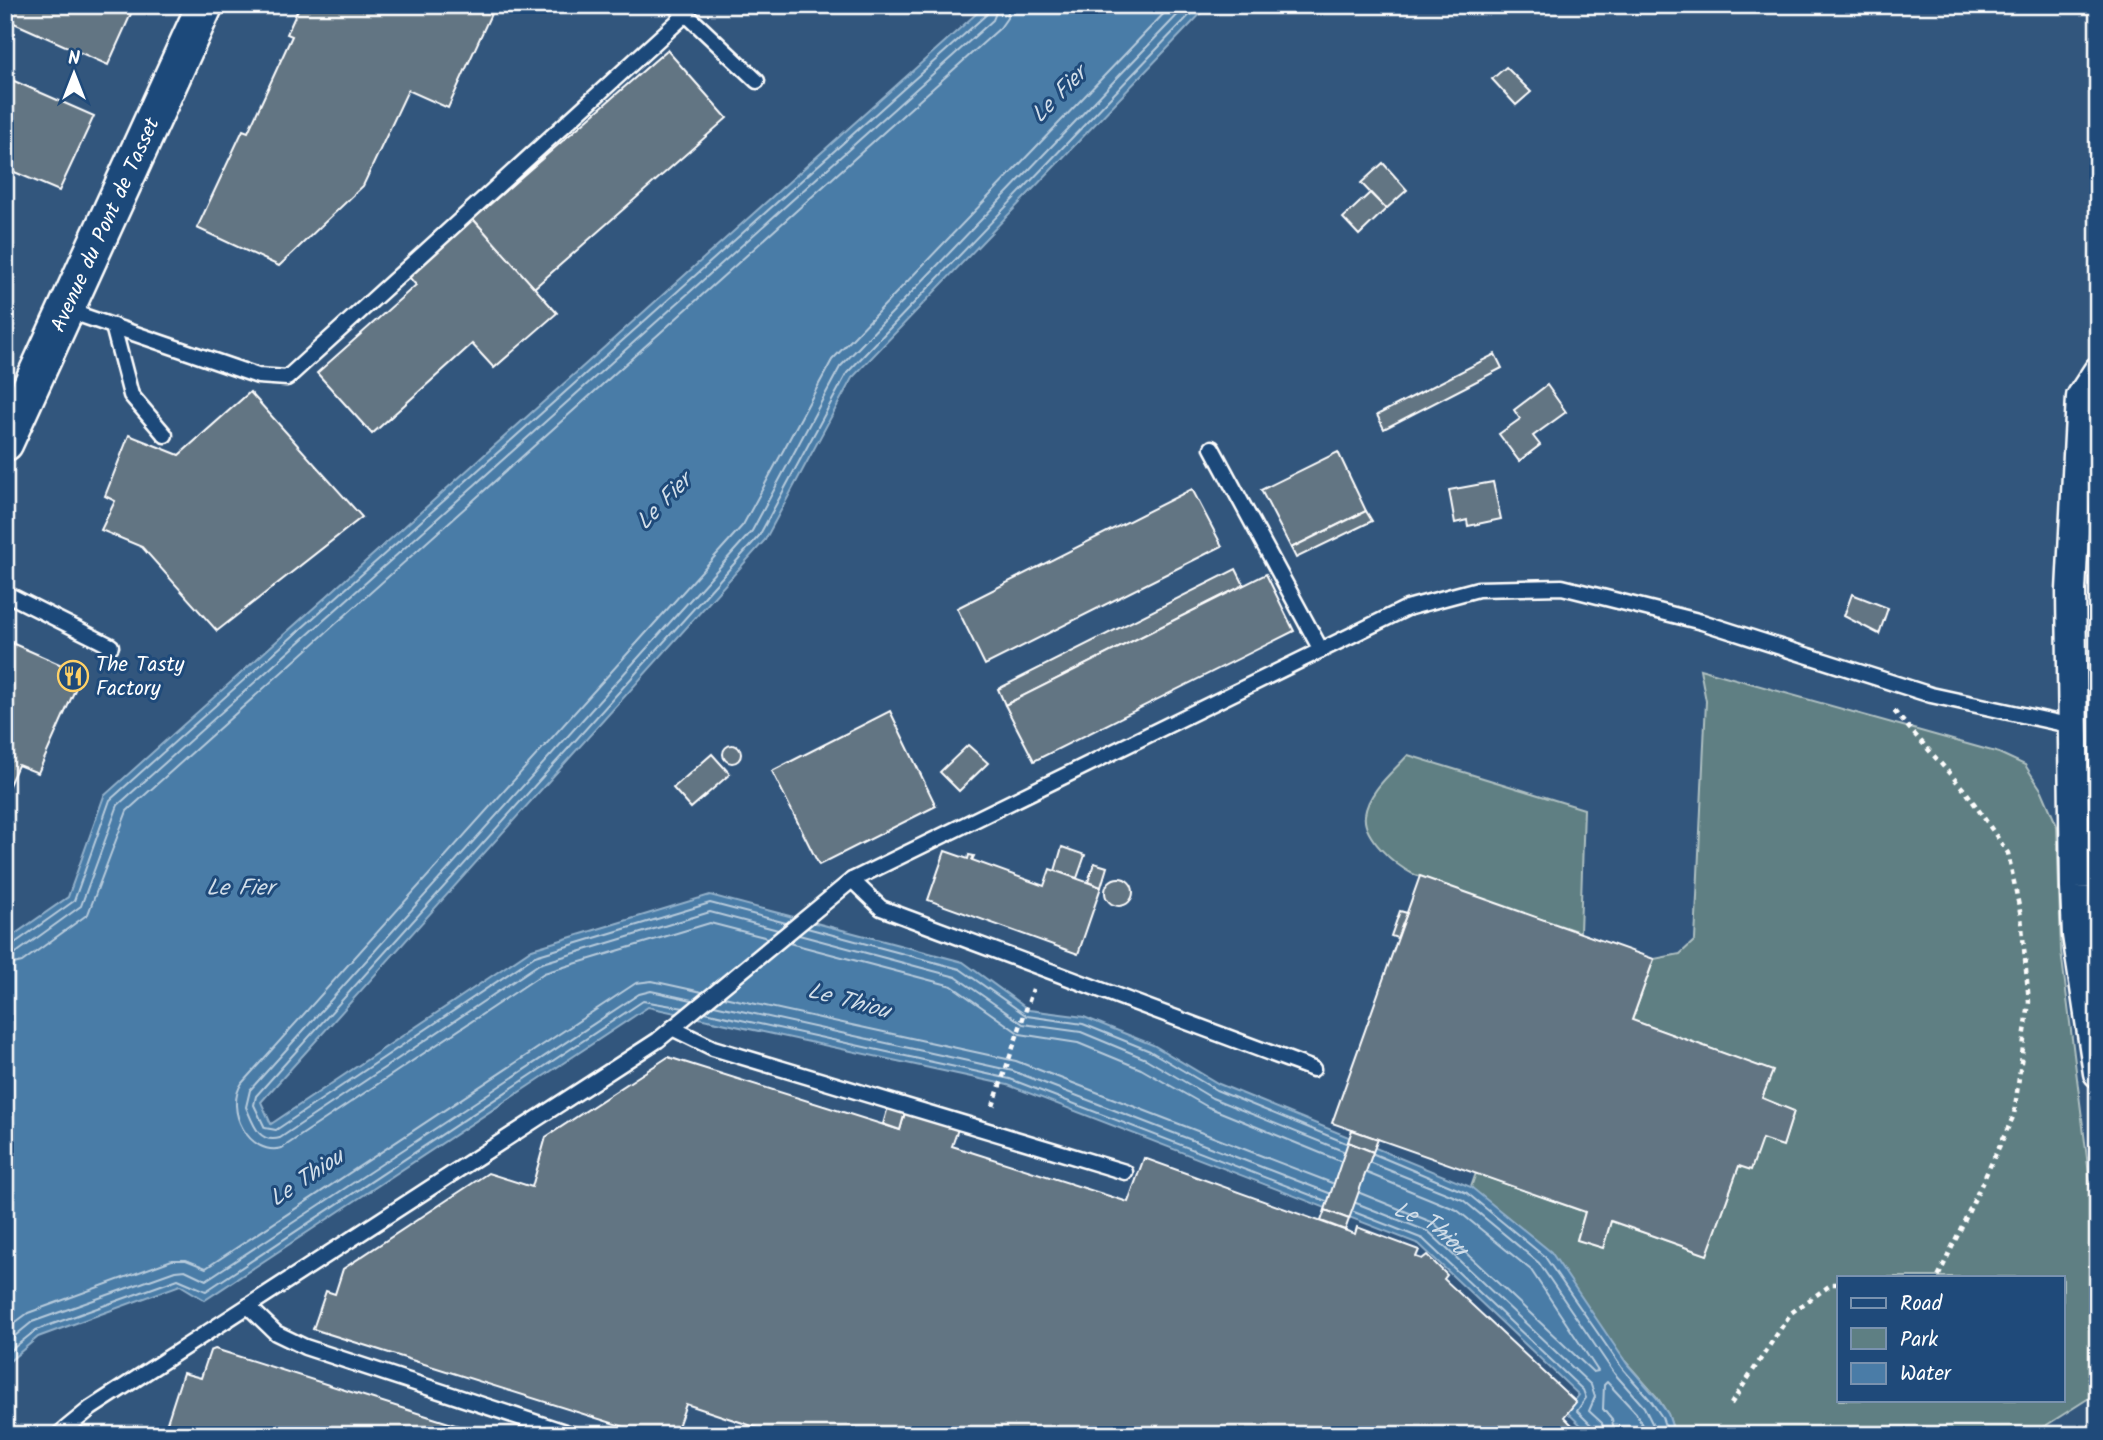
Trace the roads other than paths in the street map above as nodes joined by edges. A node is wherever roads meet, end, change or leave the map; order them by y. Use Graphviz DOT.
graph roads {
  1 [pos="205,5"];
  2 [pos="673,5"];
  3 [pos="686,14"];
  4 [pos="758,81"];
  5 [pos="66,310"];
  6 [pos="113,326"];
  7 [pos="2098,371"];
  8 [pos="164,435"];
  9 [pos="5,443"];
  10 [pos="1212,448"];
  11 [pos="5,593"];
  12 [pos="111,646"];
  13 [pos="1321,650"];
  14 [pos="2073,726"];
  15 [pos="852,880"];
  16 [pos="677,1024"];
  17 [pos="1313,1069"];
  18 [pos="2098,1073"];
  19 [pos="1125,1172"];
  20 [pos="248,1306"];
  21 [pos="58,1435"];
  22 [pos="574,1435"];
  1 -- 5 [label="street, Avenue du Pont de Tasset"];
  2 -- 3 [label="lane"];
  3 -- 4 [label="lane"];
  3 -- 6 [label="lane"];
  5 -- 6 [label="lane"];
  5 -- 9 [label="street, Avenue du Pont de Tasset"];
  6 -- 8 [label="lane"];
  7 -- 14 [label="street"];
  10 -- 13 [label="lane"];
  11 -- 12 [label="lane"];
  13 -- 14 [label="lane"];
  13 -- 15 [label="lane"];
  14 -- 18 [label="street"];
  15 -- 16 [label="lane"];
  15 -- 17 [label="lane"];
  16 -- 19 [label="lane"];
  16 -- 20 [label="lane"];
  20 -- 21 [label="lane"];
  20 -- 22 [label="lane"];
}
